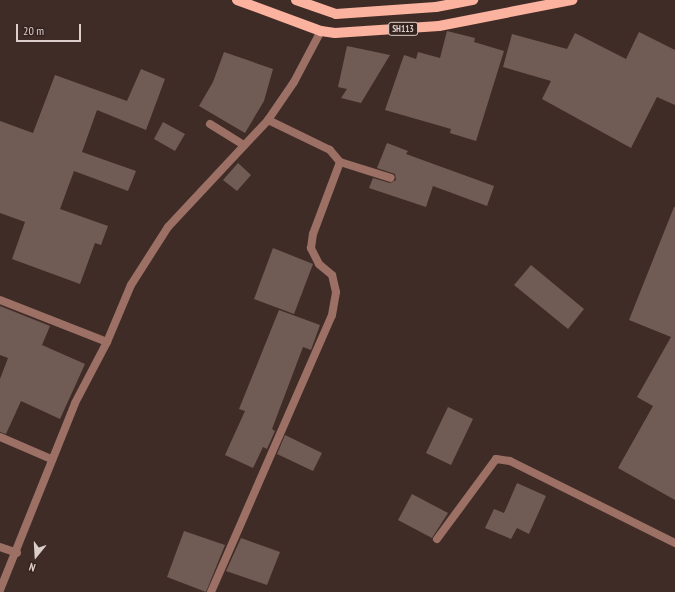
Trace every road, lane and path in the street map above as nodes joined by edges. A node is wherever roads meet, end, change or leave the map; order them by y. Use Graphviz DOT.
graph roads {
  1 [pos="237,0"];
  2 [pos="296,0"];
  3 [pos="473,0"];
  4 [pos="572,0"];
  5 [pos="321,31"];
  6 [pos="268,120"];
  7 [pos="210,124"];
  8 [pos="244,145"];
  9 [pos="340,162"];
  10 [pos="391,178"];
  11 [pos="0,300"];
  12 [pos="107,342"];
  13 [pos="0,438"];
  14 [pos="51,460"];
  15 [pos="437,539"];
  16 [pos="675,543"];
  17 [pos="0,547"];
  18 [pos="17,554"];
  19 [pos="0,590"];
  20 [pos="212,592"];
  1 -- 5 [label="main road, SH113"];
  2 -- 3 [label="main road, SH113"];
  4 -- 5 [label="main road, SH113"];
  5 -- 6 [label="street"];
  6 -- 8 [label="street"];
  6 -- 9 [label="street"];
  7 -- 8 [label="street"];
  8 -- 12 [label="street"];
  9 -- 10 [label="street"];
  9 -- 20 [label="street"];
  11 -- 12 [label="street"];
  12 -- 14 [label="street"];
  13 -- 14 [label="street"];
  14 -- 18 [label="street"];
  15 -- 16 [label="street"];
  17 -- 18 [label="street"];
  18 -- 19 [label="street"];
}
